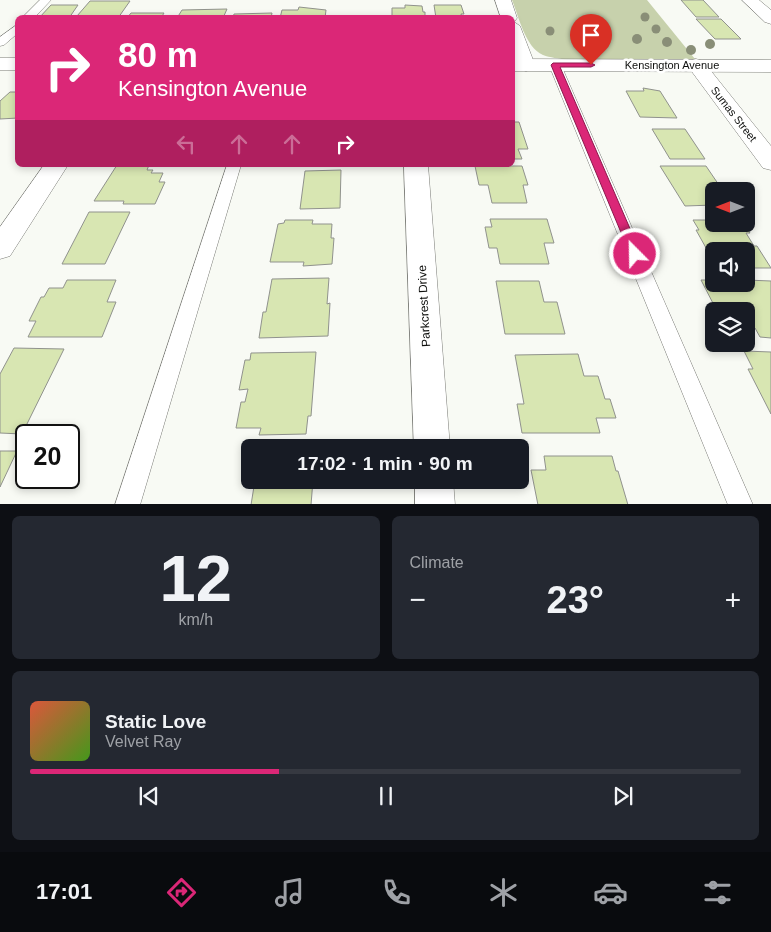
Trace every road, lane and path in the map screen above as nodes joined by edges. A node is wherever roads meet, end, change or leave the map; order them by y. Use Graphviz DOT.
graph roads {
  1 [pos="46,0"];
  2 [pos="503,0"];
  3 [pos="750,0"];
  4 [pos="30,15"];
  5 [pos="508,15"];
  6 [pos="771,19"];
  7 [pos="15,29"];
  8 [pos="0,43"];
  9 [pos="515,43"];
  10 [pos="0,64"];
  11 [pos="15,64"];
  12 [pos="519,65"];
  13 [pos="555,65"];
  14 [pos="696,66"];
  15 [pos="771,66"];
  16 [pos="771,162"];
  17 [pos="55,167"];
  18 [pos="233,167"];
  19 [pos="416,167"];
  20 [pos="0,248"];
  21 [pos="431,439"];
  22 [pos="434,489"];
  23 [pos="127,504"];
  24 [pos="435,504"];
  25 [pos="741,504"];
  1 -- 4 [label="lane"];
  2 -- 5 [label="street"];
  3 -- 6 [label="street"];
  7 -- 8 [label="lane"];
  9 -- 12 [label="street"];
  10 -- 11 [label="street"];
  12 -- 13 [label="street, Kensington Avenue"];
  13 -- 14 [label="street, Kensington Avenue"];
  13 -- 25 [label="lane"];
  14 -- 15 [label="street, Kensington Avenue"];
  14 -- 16 [label="street, Sumas Street"];
  17 -- 20 [label="street"];
  18 -- 23 [label="lane"];
  19 -- 21 [label="street, Parkcrest Drive"];
  22 -- 24 [label="street"];
}
